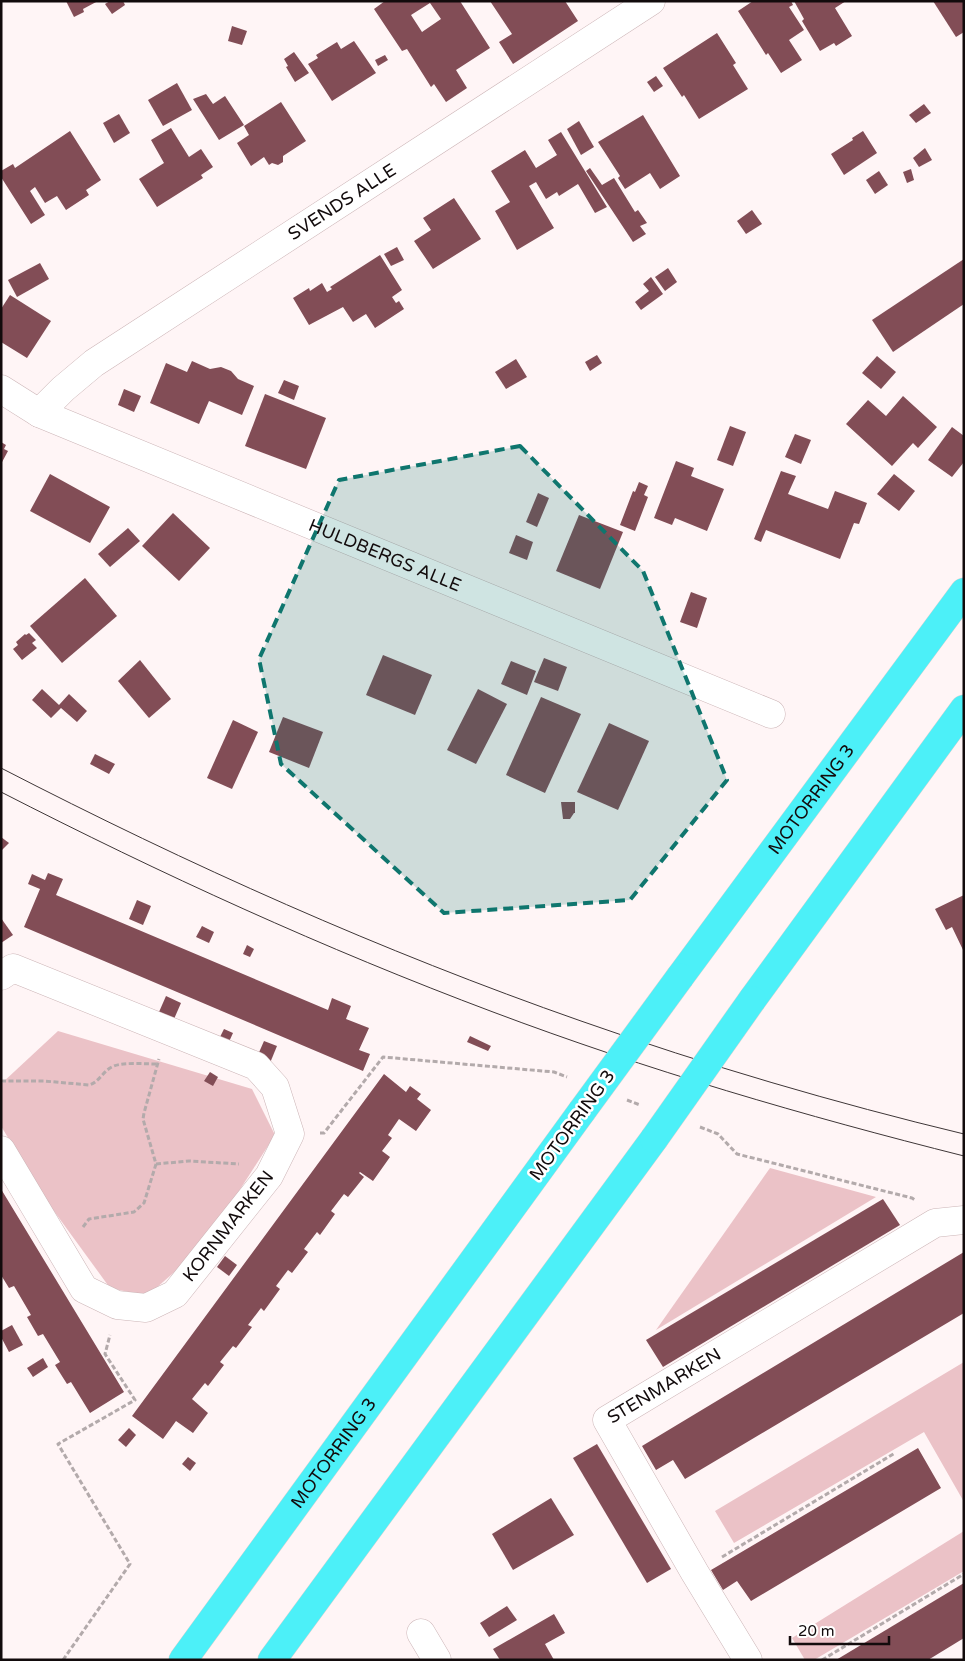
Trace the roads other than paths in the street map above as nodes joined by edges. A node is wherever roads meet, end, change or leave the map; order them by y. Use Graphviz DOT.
graph roads {
  1 [pos="651,1"];
  2 [pos="1,389"];
  3 [pos="39,413"];
  4 [pos="964,592"];
  5 [pos="964,709"];
  6 [pos="771,714"];
  7 [pos="1,976"];
  8 [pos="1,1150"];
  9 [pos="964,1220"];
  10 [pos="421,1633"];
  11 [pos="183,1660"];
  12 [pos="272,1660"];
  13 [pos="437,1660"];
  14 [pos="748,1660"];
  1 -- 3 [label="street, SVENDS ALLE"];
  2 -- 3 [label="street, HULDBERGS ALLE"];
  3 -- 6 [label="street, HULDBERGS ALLE"];
  4 -- 11 [label="highway, MOTORRING 3, bridge"];
  5 -- 12 [label="highway, bridge"];
  7 -- 8 [label="street, KORNMARKEN"];
  9 -- 14 [label="street, STENMARKEN"];
  10 -- 13 [label="street"];
}
